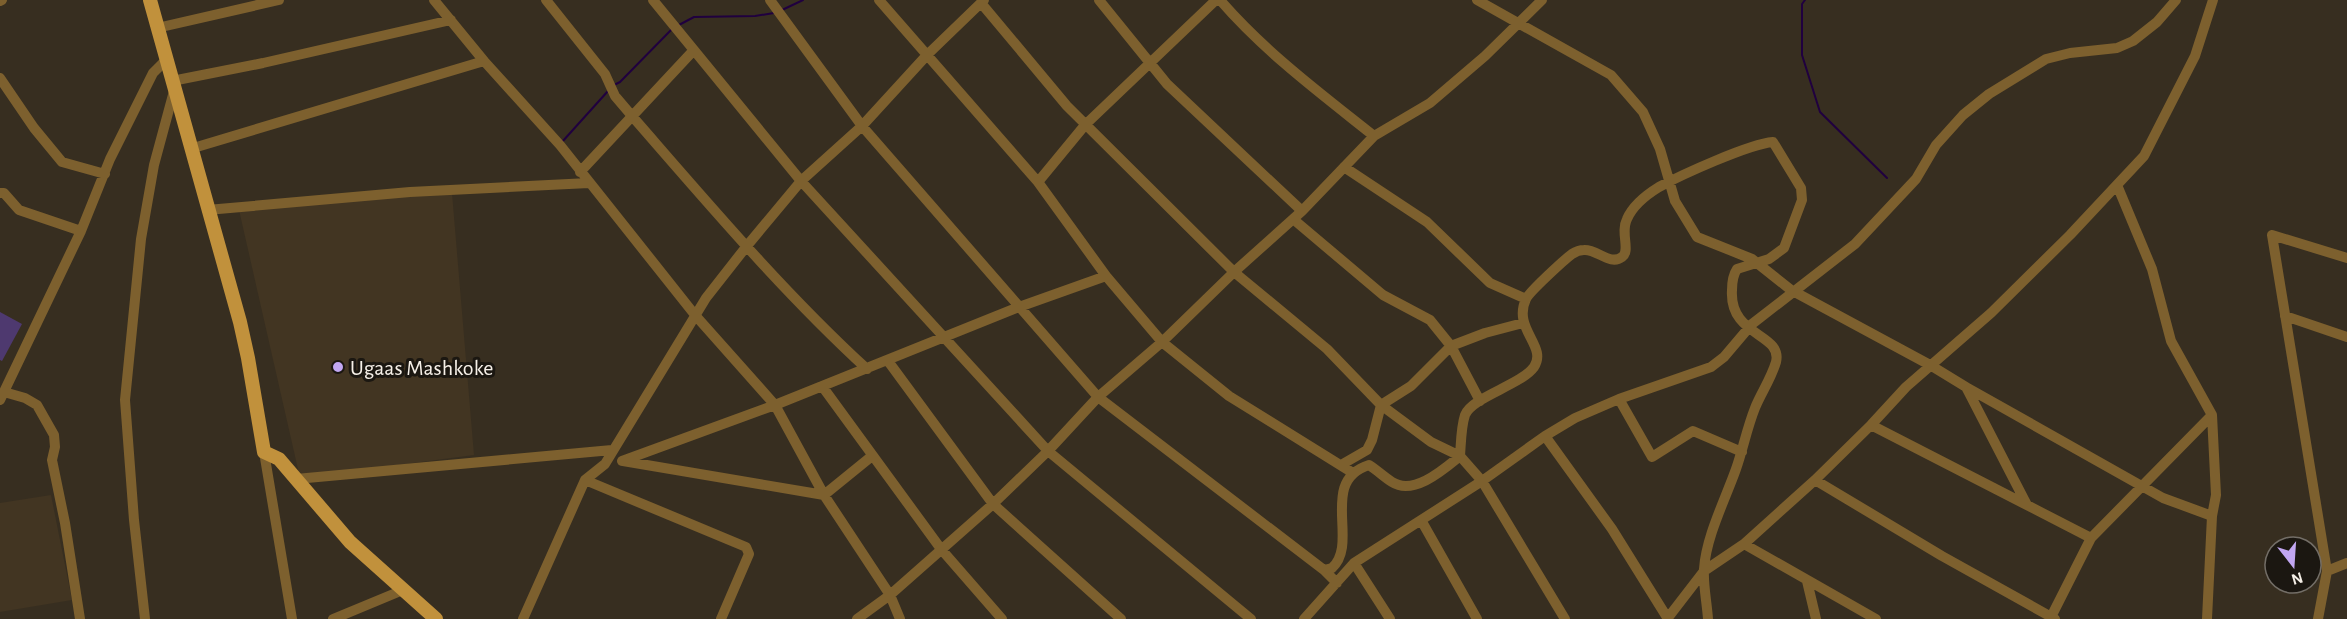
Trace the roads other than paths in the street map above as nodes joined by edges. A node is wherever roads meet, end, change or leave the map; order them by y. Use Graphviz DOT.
graph roads {
  1 [pos="150,0"];
  2 [pos="279,0"];
  3 [pos="434,0"];
  4 [pos="546,0"];
  5 [pos="653,0"];
  6 [pos="770,0"];
  7 [pos="879,0"];
  8 [pos="1099,0"];
  9 [pos="1218,0"];
  10 [pos="1477,0"];
  11 [pos="1542,0"];
  12 [pos="2176,0"];
  13 [pos="2213,0"];
  14 [pos="982,1"];
  15 [pos="451,20"];
  16 [pos="1519,23"];
  17 [pos="157,28"];
  18 [pos="693,51"];
  19 [pos="927,54"];
  20 [pos="166,60"];
  21 [pos="484,61"];
  22 [pos="1149,63"];
  23 [pos="0,78"];
  24 [pos="173,86"];
  25 [pos="632,116"];
  26 [pos="1085,125"];
  27 [pos="862,126"];
  28 [pos="1374,136"];
  29 [pos="190,149"];
  30 [pos="1344,167"];
  31 [pos="580,172"];
  32 [pos="105,174"];
  33 [pos="801,181"];
  34 [pos="1038,182"];
  35 [pos="1669,182"];
  36 [pos="589,183"];
  37 [pos="2117,185"];
  38 [pos="0,193"];
  39 [pos="207,210"];
  40 [pos="1302,211"];
  41 [pos="1293,219"];
  42 [pos="81,231"];
  43 [pos="746,247"];
  44 [pos="2347,258"];
  45 [pos="1756,262"];
  46 [pos="1234,272"];
  47 [pos="1106,276"];
  48 [pos="1795,292"];
  49 [pos="1526,299"];
  50 [pos="1019,308"];
  51 [pos="695,315"];
  52 [pos="2285,316"];
  53 [pos="1523,323"];
  54 [pos="1748,328"];
  55 [pos="946,337"];
  56 [pos="2347,337"];
  57 [pos="1162,342"];
  58 [pos="1451,346"];
  59 [pos="888,361"];
  60 [pos="1930,365"];
  61 [pos="867,369"];
  62 [pos="822,386"];
  63 [pos="1966,387"];
  64 [pos="2,396"];
  65 [pos="1098,397"];
  66 [pos="1619,399"];
  67 [pos="1480,401"];
  68 [pos="774,405"];
  69 [pos="1381,405"];
  70 [pos="2212,415"];
  71 [pos="1871,425"];
  72 [pos="1545,436"];
  73 [pos="612,450"];
  74 [pos="1048,451"];
  75 [pos="264,452"];
  76 [pos="1742,452"];
  77 [pos="872,456"];
  78 [pos="1460,456"];
  79 [pos="622,461"];
  80 [pos="605,464"];
  81 [pos="1341,465"];
  82 [pos="1353,473"];
  83 [pos="296,479"];
  84 [pos="585,480"];
  85 [pos="1815,480"];
  86 [pos="1482,481"];
  87 [pos="2142,486"];
  88 [pos="824,495"];
  89 [pos="993,504"];
  90 [pos="2026,505"];
  91 [pos="2212,516"];
  92 [pos="1421,520"];
  93 [pos="2091,538"];
  94 [pos="1744,544"];
  95 [pos="941,549"];
  96 [pos="1354,563"];
  97 [pos="2347,563"];
  98 [pos="1324,570"];
  99 [pos="1704,571"];
  100 [pos="2326,571"];
  101 [pos="1807,581"];
  102 [pos="1337,583"];
  103 [pos="403,590"];
  104 [pos="890,595"];
  105 [pos="2052,618"];
  106 [pos="80,619"];
  107 [pos="145,619"];
  108 [pos="292,619"];
  109 [pos="333,619"];
  110 [pos="436,619"];
  111 [pos="523,619"];
  112 [pos="722,619"];
  113 [pos="857,619"];
  114 [pos="900,619"];
  115 [pos="1002,619"];
  116 [pos="1121,619"];
  117 [pos="1251,619"];
  118 [pos="1304,619"];
  119 [pos="1390,619"];
  120 [pos="1477,619"];
  121 [pos="1565,619"];
  122 [pos="1667,619"];
  123 [pos="1708,619"];
  124 [pos="1816,619"];
  125 [pos="1876,619"];
  126 [pos="2207,619"];
  127 [pos="2318,619"];
  1 -- 17 [label="main road"];
  2 -- 17 [label="street"];
  3 -- 15 [label="street"];
  4 -- 25 [label="street"];
  5 -- 18 [label="street"];
  6 -- 27 [label="street"];
  7 -- 19 [label="street"];
  8 -- 22 [label="street"];
  9 -- 22 [label="street"];
  9 -- 28 [label="street"];
  10 -- 16 [label="street"];
  11 -- 16 [label="street"];
  12 -- 48 [label="street"];
  13 -- 37 [label="street"];
  14 -- 19 [label="street"];
  14 -- 26 [label="street"];
  15 -- 21 [label="street"];
  15 -- 24 [label="street"];
  16 -- 28 [label="street"];
  16 -- 35 [label="street"];
  17 -- 20 [label="main road"];
  18 -- 25 [label="street"];
  18 -- 33 [label="street"];
  19 -- 27 [label="street"];
  19 -- 34 [label="street"];
  20 -- 24 [label="main road"];
  20 -- 32 [label="street"];
  21 -- 29 [label="street"];
  21 -- 31 [label="street"];
  22 -- 26 [label="street"];
  22 -- 40 [label="street"];
  23 -- 32 [label="street"];
  24 -- 29 [label="main road"];
  24 -- 107 [label="street"];
  25 -- 31 [label="street"];
  25 -- 43 [label="street"];
  26 -- 34 [label="street"];
  26 -- 46 [label="street"];
  27 -- 33 [label="street"];
  27 -- 50 [label="street"];
  28 -- 30 [label="street"];
  29 -- 39 [label="main road"];
  30 -- 40 [label="street"];
  30 -- 49 [label="street"];
  31 -- 36 [label="street"];
  32 -- 42 [label="street"];
  33 -- 43 [label="street"];
  33 -- 55 [label="street"];
  34 -- 47 [label="street"];
  35 -- 45 [label="street"];
  35 -- 45 [label="street"];
  35 -- 49 [label="street"];
  36 -- 39 [label="street"];
  36 -- 51 [label="street"];
  37 -- 60 [label="street"];
  37 -- 70 [label="street"];
  38 -- 42 [label="street"];
  39 -- 75 [label="main road"];
  40 -- 41 [label="street"];
  41 -- 46 [label="street"];
  41 -- 58 [label="street"];
  42 -- 64 [label="street"];
  43 -- 51 [label="street"];
  43 -- 61 [label="street"];
  44 -- 52 [label="street"];
  45 -- 48 [label="street"];
  45 -- 54 [label="street"];
  46 -- 57 [label="street"];
  46 -- 69 [label="street"];
  47 -- 50 [label="street"];
  47 -- 57 [label="street"];
  48 -- 54 [label="street"];
  48 -- 60 [label="street"];
  49 -- 53 [label="street"];
  50 -- 55 [label="street"];
  50 -- 65 [label="street"];
  51 -- 68 [label="street"];
  51 -- 73 [label="street"];
  52 -- 56 [label="street"];
  52 -- 100 [label="street"];
  53 -- 58 [label="street"];
  53 -- 67 [label="street"];
  54 -- 66 [label="street"];
  54 -- 76 [label="street"];
  55 -- 59 [label="street"];
  55 -- 74 [label="street"];
  57 -- 65 [label="street"];
  57 -- 81 [label="street"];
  58 -- 67 [label="street"];
  58 -- 69 [label="street"];
  59 -- 61 [label="street"];
  59 -- 89 [label="street"];
  60 -- 63 [label="street"];
  60 -- 71 [label="street"];
  61 -- 62 [label="street"];
  62 -- 68 [label="street"];
  62 -- 77 [label="street"];
  63 -- 87 [label="street"];
  63 -- 90 [label="street"];
  64 -- 106 [label="street"];
  65 -- 74 [label="street"];
  65 -- 98 [label="street"];
  66 -- 72 [label="street"];
  66 -- 76 [label="street"];
  67 -- 78 [label="street"];
  68 -- 79 [label="street"];
  68 -- 88 [label="street"];
  69 -- 78 [label="street"];
  69 -- 81 [label="street"];
  70 -- 87 [label="street"];
  70 -- 91 [label="street"];
  71 -- 85 [label="street"];
  71 -- 90 [label="street"];
  72 -- 86 [label="street"];
  72 -- 122 [label="street"];
  73 -- 80 [label="street"];
  73 -- 83 [label="street"];
  74 -- 89 [label="street"];
  74 -- 117 [label="street"];
  75 -- 83 [label="main road"];
  75 -- 108 [label="street"];
  76 -- 99 [label="street"];
  77 -- 88 [label="street"];
  77 -- 95 [label="street"];
  78 -- 82 [label="street"];
  78 -- 86 [label="street"];
  79 -- 80 [label="street"];
  79 -- 88 [label="street"];
  80 -- 84 [label="street"];
  81 -- 82 [label="street"];
  82 -- 98 [label="street"];
  83 -- 103 [label="main road"];
  84 -- 111 [label="street"];
  84 -- 112 [label="street"];
  85 -- 94 [label="street"];
  85 -- 105 [label="street"];
  86 -- 92 [label="street"];
  86 -- 121 [label="street"];
  87 -- 91 [label="street"];
  87 -- 93 [label="street"];
  88 -- 104 [label="street"];
  89 -- 95 [label="street"];
  89 -- 116 [label="street"];
  90 -- 93 [label="street"];
  91 -- 126 [label="street"];
  92 -- 96 [label="street"];
  92 -- 120 [label="street"];
  93 -- 105 [label="street"];
  94 -- 99 [label="street"];
  94 -- 101 [label="street"];
  95 -- 104 [label="street"];
  95 -- 115 [label="street"];
  96 -- 102 [label="street"];
  96 -- 119 [label="street"];
  97 -- 100 [label="street"];
  98 -- 102 [label="street"];
  99 -- 122 [label="street"];
  99 -- 123 [label="street"];
  100 -- 127 [label="street"];
  101 -- 124 [label="street"];
  101 -- 125 [label="street"];
  102 -- 118 [label="street"];
  103 -- 109 [label="street"];
  103 -- 110 [label="main road"];
  104 -- 113 [label="street"];
  104 -- 114 [label="street"];
}
